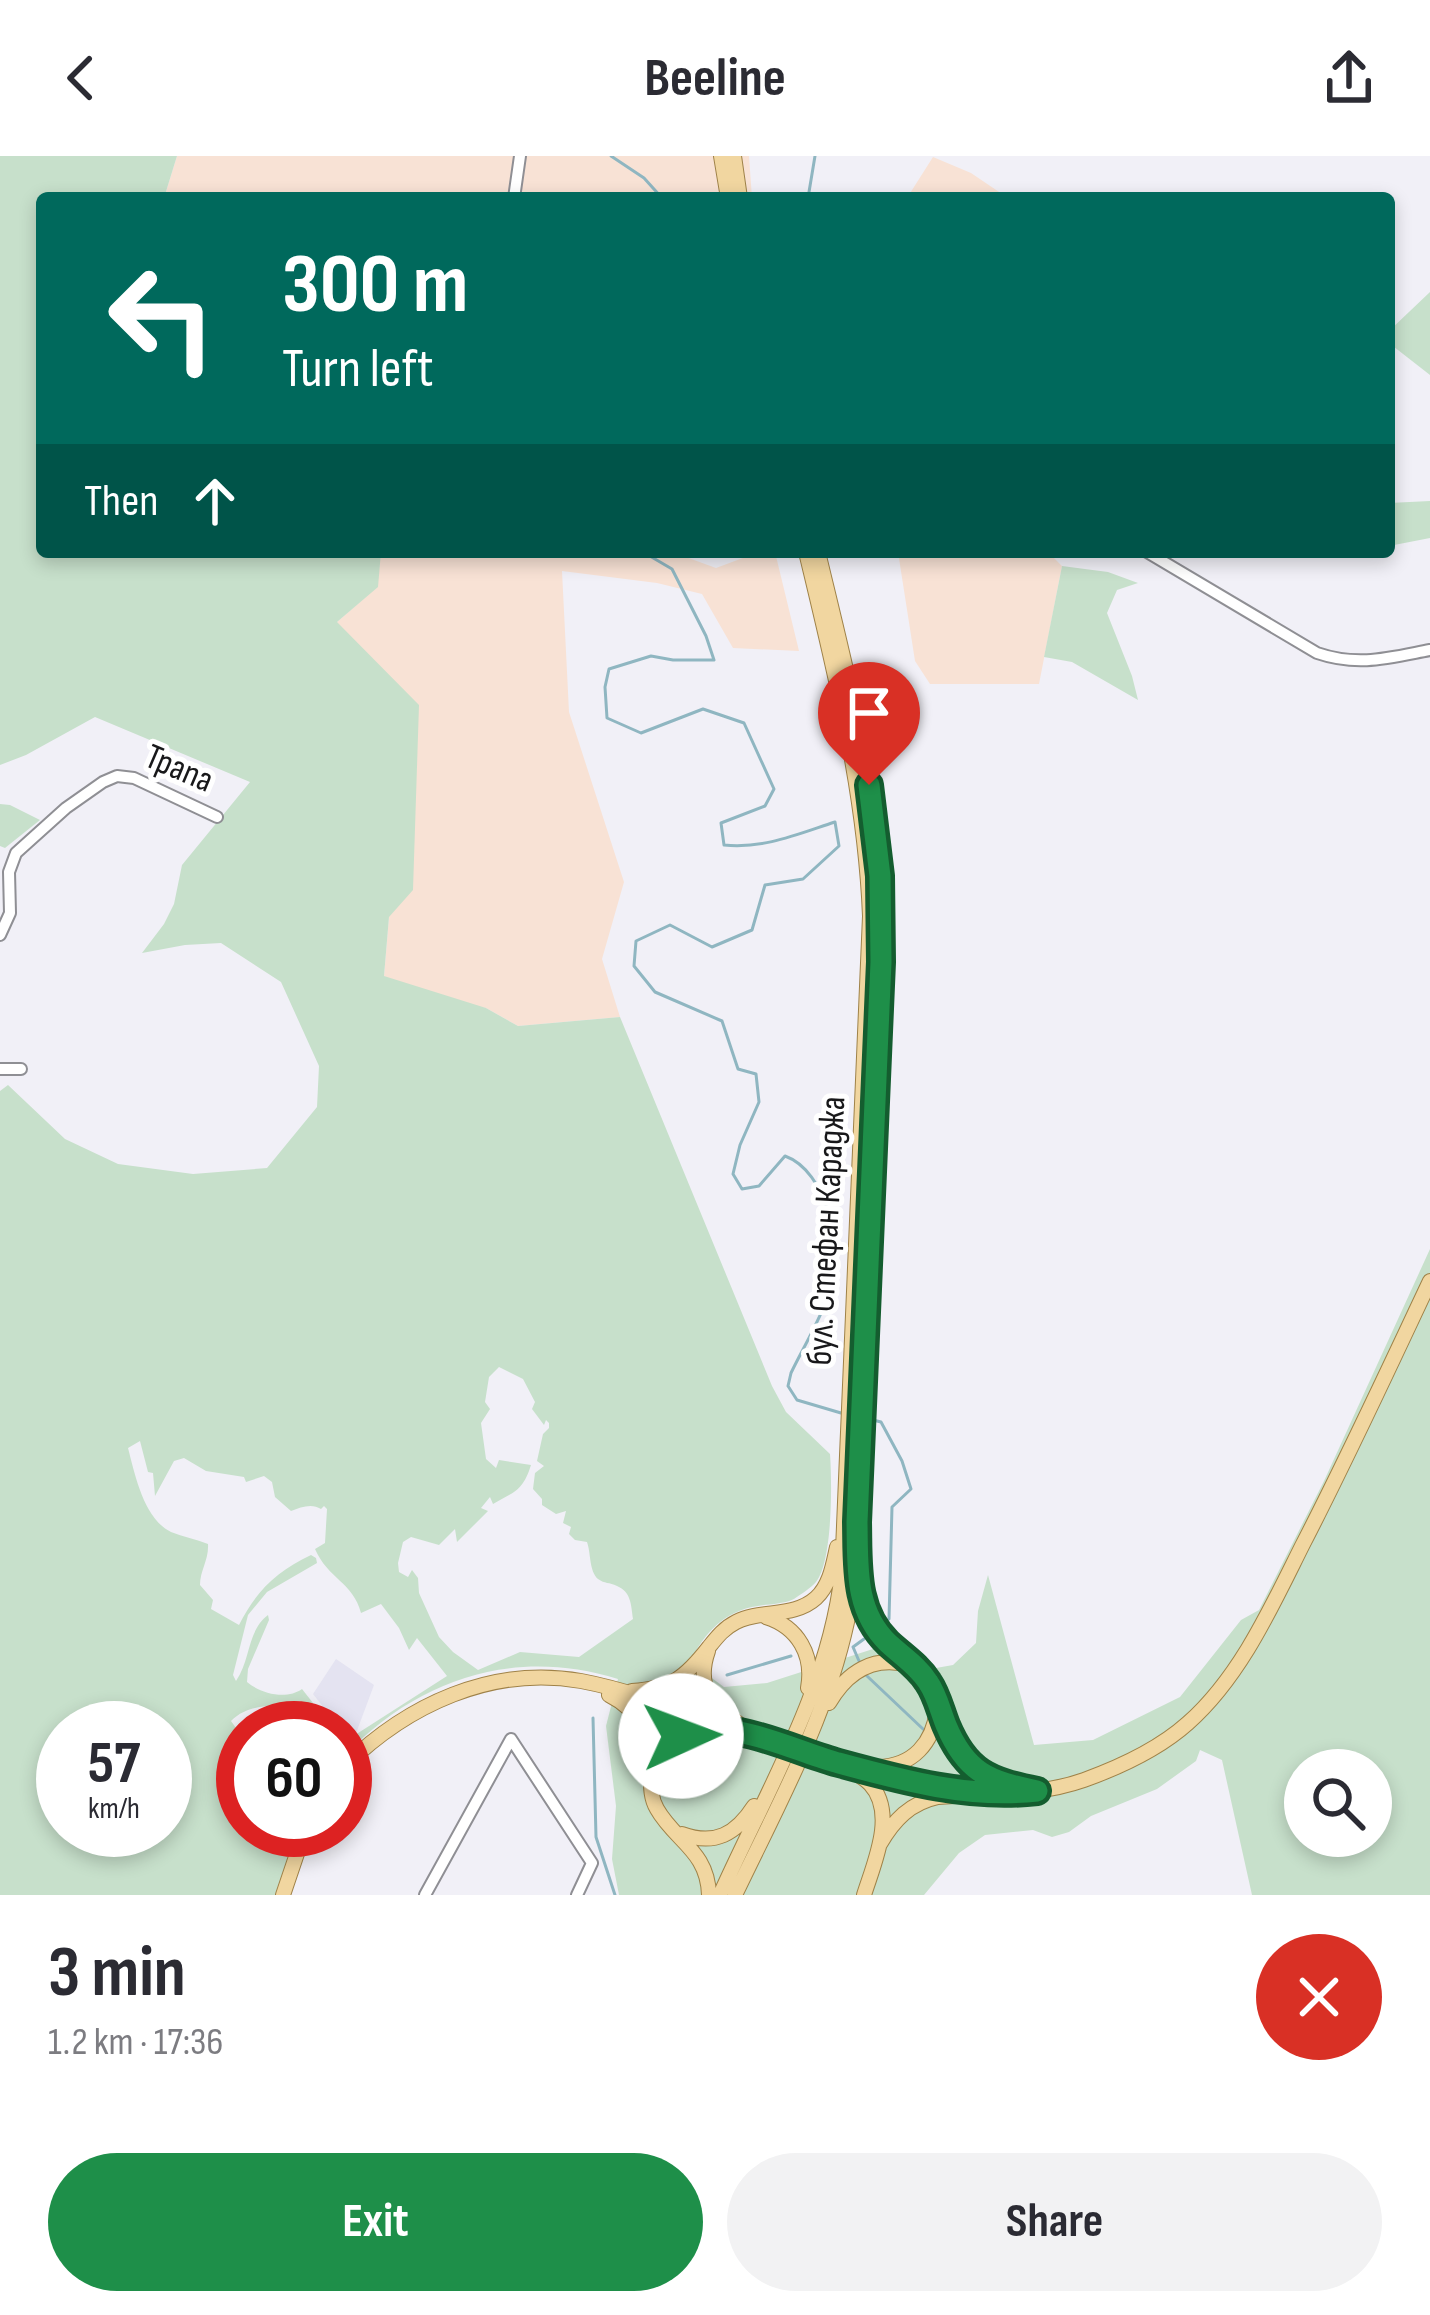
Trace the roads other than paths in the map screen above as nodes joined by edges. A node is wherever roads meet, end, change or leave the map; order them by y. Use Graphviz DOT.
graph roads {
  1 [pos="520,156"];
  2 [pos="722,156"];
  3 [pos="734,156"];
  4 [pos="515,192"];
  5 [pos="727,192"];
  6 [pos="739,192"];
  7 [pos="807,558"];
  8 [pos="819,558"];
  9 [pos="1157,558"];
  10 [pos="1430,650"];
  11 [pos="217,817"];
  12 [pos="0,935"];
  13 [pos="0,1069"];
  14 [pos="21,1069"];
  15 [pos="1430,1281"];
  16 [pos="850,1521"];
  17 [pos="755,1616"];
  18 [pos="711,1645"];
  19 [pos="914,1666"];
  20 [pos="583,1681"];
  21 [pos="614,1690"];
  22 [pos="938,1703"];
  23 [pos="804,1732"];
  24 [pos="762,1738"];
  25 [pos="372,1743"];
  26 [pos="833,1761"];
  27 [pos="781,1762"];
  28 [pos="651,1775"];
  29 [pos="1037,1791"];
  30 [pos="978,1793"];
  31 [pos="678,1832"];
  32 [pos="880,1844"];
  33 [pos="296,1857"];
  34 [pos="283,1895"];
  35 [pos="426,1895"];
  36 [pos="578,1895"];
  37 [pos="709,1895"];
  38 [pos="720,1895"];
  39 [pos="735,1895"];
  40 [pos="864,1895"];
  1 -- 4 [label="street"];
  2 -- 5 [label="main road"];
  3 -- 6 [label="main road"];
  7 -- 16 [label="main road, бул. Стефан Караджа"];
  8 -- 16 [label="main road, бул. Стефан Караджа"];
  9 -- 10 [label="street"];
  11 -- 12 [label="street, Трапа"];
  13 -- 14 [label="street"];
  15 -- 29 [label="main road"];
  16 -- 17 [label="main road"];
  16 -- 19 [label="main road"];
  16 -- 23 [label="main road, бул. Стефан Караджа"];
  17 -- 18 [label="main road"];
  17 -- 23 [label="main road"];
  18 -- 21 [label="main road"];
  18 -- 24 [label="main road"];
  19 -- 22 [label="main road"];
  19 -- 23 [label="main road"];
  20 -- 21 [label="main road"];
  20 -- 25 [label="main road"];
  20 -- 28 [label="main road"];
  21 -- 24 [label="main road"];
  22 -- 26 [label="main road"];
  22 -- 29 [label="main road"];
  23 -- 27 [label="main road, бул. Стефан Караджа"];
  23 -- 39 [label="main road, бул. Стефан Караджа"];
  24 -- 26 [label="main road, bridge"];
  24 -- 28 [label="main road"];
  26 -- 30 [label="main road"];
  26 -- 32 [label="main road"];
  27 -- 31 [label="main road"];
  27 -- 38 [label="main road, бул. Стефан Караджа"];
  28 -- 31 [label="main road"];
  29 -- 30 [label="main road"];
  30 -- 32 [label="main road"];
  31 -- 37 [label="main road"];
  32 -- 40 [label="main road"];
  33 -- 34 [label="main road"];
  35 -- 36 [label="street"];
}
